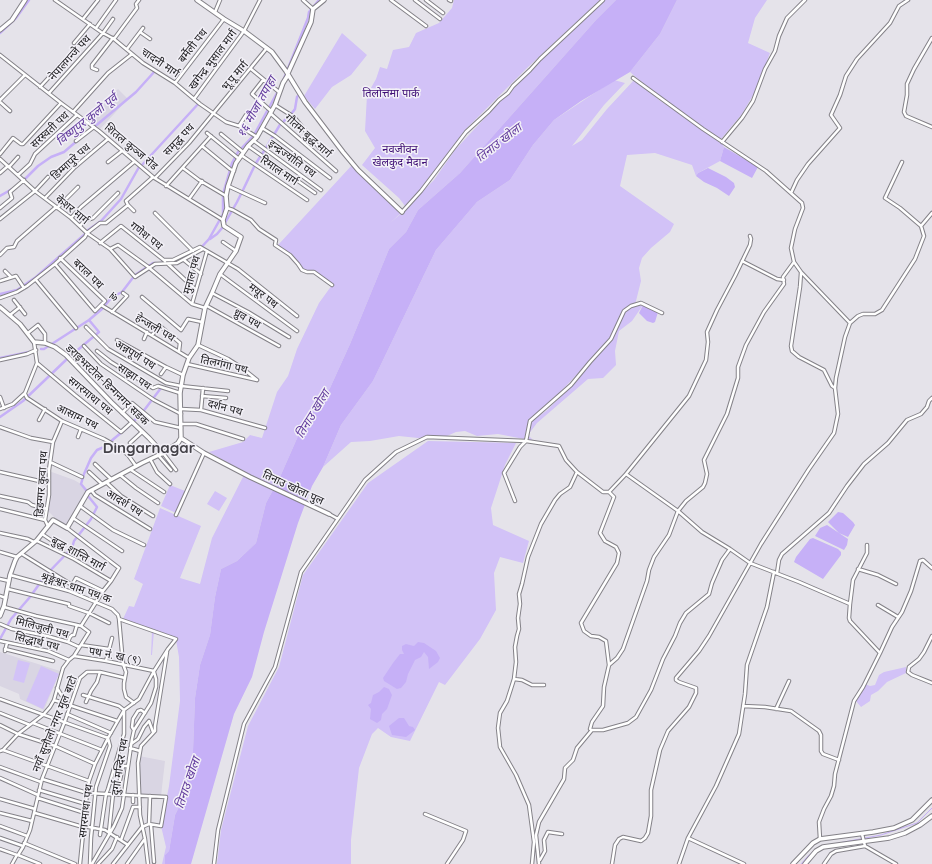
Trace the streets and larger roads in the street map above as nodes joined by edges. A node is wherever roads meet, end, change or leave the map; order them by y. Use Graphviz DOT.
graph roads {
  1 [pos="24,0"];
  2 [pos="55,0"];
  3 [pos="98,0"];
  4 [pos="116,0"];
  5 [pos="139,0"];
  6 [pos="197,0"];
  7 [pos="220,0"];
  8 [pos="260,0"];
  9 [pos="303,0"];
  10 [pos="324,0"];
  11 [pos="391,0"];
  12 [pos="415,0"];
  13 [pos="426,0"];
  14 [pos="603,0"];
  15 [pos="805,0"];
  16 [pos="908,0"];
  17 [pos="313,9"];
  18 [pos="215,13"];
  19 [pos="443,13"];
  20 [pos="83,19"];
  21 [pos="113,19"];
  22 [pos="224,19"];
  23 [pos="440,19"];
  24 [pos="90,24"];
  25 [pos="426,26"];
  26 [pos="96,28"];
  27 [pos="143,28"];
  28 [pos="0,30"];
  29 [pos="244,31"];
  30 [pos="140,32"];
  31 [pos="103,33"];
  32 [pos="932,38"];
  33 [pos="114,39"];
  34 [pos="150,39"];
  35 [pos="74,43"];
  36 [pos="268,48"];
  37 [pos="127,49"];
  38 [pos="132,54"];
  39 [pos="0,55"];
  40 [pos="64,61"];
  41 [pos="251,69"];
  42 [pos="97,70"];
  43 [pos="287,73"];
  44 [pos="25,75"];
  45 [pos="633,78"];
  46 [pos="263,80"];
  47 [pos="175,83"];
  48 [pos="40,87"];
  49 [pos="278,91"];
  50 [pos="49,93"];
  51 [pos="194,98"];
  52 [pos="0,101"];
  53 [pos="61,104"];
  54 [pos="275,105"];
  55 [pos="269,110"];
  56 [pos="10,111"];
  57 [pos="73,112"];
  58 [pos="214,113"];
  59 [pos="78,115"];
  60 [pos="246,115"];
  61 [pos="239,126"];
  62 [pos="94,127"];
  63 [pos="932,127"];
  64 [pos="262,128"];
  65 [pos="208,133"];
  66 [pos="221,134"];
  67 [pos="211,136"];
  68 [pos="257,137"];
  69 [pos="108,139"];
  70 [pos="76,141"];
  71 [pos="254,141"];
  72 [pos="722,142"];
  73 [pos="202,146"];
  74 [pos="248,146"];
  75 [pos="122,151"];
  76 [pos="322,151"];
  77 [pos="0,154"];
  78 [pos="240,154"];
  79 [pos="18,157"];
  80 [pos="0,159"];
  81 [pos="108,162"];
  82 [pos="134,162"];
  83 [pos="902,162"];
  84 [pos="9,167"];
  85 [pos="183,168"];
  86 [pos="234,171"];
  87 [pos="336,171"];
  88 [pos="0,173"];
  89 [pos="18,175"];
  90 [pos="48,176"];
  91 [pos="154,177"];
  92 [pos="330,178"];
  93 [pos="24,180"];
  94 [pos="202,180"];
  95 [pos="166,186"];
  96 [pos="228,186"];
  97 [pos="78,187"];
  98 [pos="321,190"];
  99 [pos="35,191"];
  100 [pos="118,193"];
  101 [pos="315,193"];
  102 [pos="791,193"];
  103 [pos="226,196"];
  104 [pos="45,198"];
  105 [pos="189,199"];
  106 [pos="308,200"];
  107 [pos="265,203"];
  108 [pos="128,205"];
  109 [pos="56,207"];
  110 [pos="0,208"];
  111 [pos="227,208"];
  112 [pos="134,211"];
  113 [pos="402,212"];
  114 [pos="932,212"];
  115 [pos="155,213"];
  116 [pos="71,218"];
  117 [pos="0,219"];
  118 [pos="223,220"];
  119 [pos="80,226"];
  120 [pos="920,226"];
  121 [pos="87,233"];
  122 [pos="750,236"];
  123 [pos="222,242"];
  124 [pos="100,243"];
  125 [pos="201,248"];
  126 [pos="110,249"];
  127 [pos="193,251"];
  128 [pos="206,251"];
  129 [pos="236,251"];
  130 [pos="0,255"];
  131 [pos="60,258"];
  132 [pos="164,260"];
  133 [pos="184,260"];
  134 [pos="742,261"];
  135 [pos="794,262"];
  136 [pos="228,263"];
  137 [pos="55,264"];
  138 [pos="168,264"];
  139 [pos="148,267"];
  140 [pos="5,271"];
  141 [pos="801,272"];
  142 [pos="201,274"];
  143 [pos="220,274"];
  144 [pos="11,277"];
  145 [pos="36,280"];
  146 [pos="784,280"];
  147 [pos="0,281"];
  148 [pos="332,285"];
  149 [pos="23,286"];
  150 [pos="196,290"];
  151 [pos="123,293"];
  152 [pos="212,293"];
  153 [pos="142,297"];
  154 [pos="0,298"];
  155 [pos="14,300"];
  156 [pos="192,304"];
  157 [pos="0,307"];
  158 [pos="20,307"];
  159 [pos="103,307"];
  160 [pos="206,307"];
  161 [pos="112,312"];
  162 [pos="662,313"];
  163 [pos="25,314"];
  164 [pos="10,315"];
  165 [pos="297,316"];
  166 [pos="203,322"];
  167 [pos="850,323"];
  168 [pos="76,328"];
  169 [pos="86,328"];
  170 [pos="296,331"];
  171 [pos="147,332"];
  172 [pos="28,333"];
  173 [pos="152,335"];
  174 [pos="289,337"];
  175 [pos="144,339"];
  176 [pos="117,340"];
  177 [pos="34,342"];
  178 [pos="45,343"];
  179 [pos="198,345"];
  180 [pos="84,346"];
  181 [pos="279,346"];
  182 [pos="36,350"];
  183 [pos="98,351"];
  184 [pos="179,351"];
  185 [pos="190,358"];
  186 [pos="0,360"];
  187 [pos="37,363"];
  188 [pos="187,364"];
  189 [pos="166,367"];
  190 [pos="161,374"];
  191 [pos="183,375"];
  192 [pos="181,386"];
  193 [pos="203,388"];
  194 [pos="835,388"];
  195 [pos="228,391"];
  196 [pos="180,393"];
  197 [pos="25,394"];
  198 [pos="202,396"];
  199 [pos="0,398"];
  200 [pos="226,398"];
  201 [pos="932,398"];
  202 [pos="4,408"];
  203 [pos="0,409"];
  204 [pos="45,409"];
  205 [pos="181,409"];
  206 [pos="201,410"];
  207 [pos="122,413"];
  208 [pos="181,414"];
  209 [pos="39,420"];
  210 [pos="62,421"];
  211 [pos="132,423"];
  212 [pos="181,424"];
  213 [pos="0,427"];
  214 [pos="182,428"];
  215 [pos="264,428"];
  216 [pos="81,429"];
  217 [pos="142,432"];
  218 [pos="78,437"];
  219 [pos="181,438"];
  220 [pos="243,439"];
  221 [pos="526,441"];
  222 [pos="53,442"];
  223 [pos="130,443"];
  224 [pos="204,453"];
  225 [pos="161,454"];
  226 [pos="150,459"];
  227 [pos="50,462"];
  228 [pos="95,464"];
  229 [pos="136,466"];
  230 [pos="131,470"];
  231 [pos="171,470"];
  232 [pos="176,470"];
  233 [pos="0,472"];
  234 [pos="88,472"];
  235 [pos="577,472"];
  236 [pos="120,474"];
  237 [pos="626,474"];
  238 [pos="82,476"];
  239 [pos="111,479"];
  240 [pos="48,483"];
  241 [pos="104,483"];
  242 [pos="170,484"];
  243 [pos="88,492"];
  244 [pos="164,492"];
  245 [pos="609,492"];
  246 [pos="0,496"];
  247 [pos="515,501"];
  248 [pos="158,503"];
  249 [pos="80,506"];
  250 [pos="0,509"];
  251 [pos="47,509"];
  252 [pos="678,510"];
  253 [pos="329,514"];
  254 [pos="176,515"];
  255 [pos="153,516"];
  256 [pos="73,518"];
  257 [pos="338,519"];
  258 [pos="45,520"];
  259 [pos="48,526"];
  260 [pos="67,528"];
  261 [pos="150,529"];
  262 [pos="0,533"];
  263 [pos="42,534"];
  264 [pos="35,541"];
  265 [pos="58,544"];
  266 [pos="144,545"];
  267 [pos="867,545"];
  268 [pos="730,549"];
  269 [pos="122,551"];
  270 [pos="0,552"];
  271 [pos="22,554"];
  272 [pos="17,557"];
  273 [pos="750,563"];
  274 [pos="932,568"];
  275 [pos="858,569"];
  276 [pos="776,573"];
  277 [pos="10,575"];
  278 [pos="0,579"];
  279 [pos="9,581"];
  280 [pos="111,581"];
  281 [pos="896,584"];
  282 [pos="8,589"];
  283 [pos="103,591"];
  284 [pos="0,596"];
  285 [pos="6,598"];
  286 [pos="96,602"];
  287 [pos="850,604"];
  288 [pos="878,605"];
  289 [pos="3,606"];
  290 [pos="89,613"];
  291 [pos="0,616"];
  292 [pos="898,617"];
  293 [pos="119,619"];
  294 [pos="109,623"];
  295 [pos="0,624"];
  296 [pos="77,625"];
  297 [pos="82,626"];
  298 [pos="932,636"];
  299 [pos="112,638"];
  300 [pos="0,641"];
  301 [pos="68,642"];
  302 [pos="6,643"];
  303 [pos="80,646"];
  304 [pos="109,649"];
  305 [pos="168,649"];
  306 [pos="880,653"];
  307 [pos="74,656"];
  308 [pos="69,660"];
  309 [pos="53,661"];
  310 [pos="106,661"];
  311 [pos="123,664"];
  312 [pos="609,665"];
  313 [pos="154,671"];
  314 [pos="100,672"];
  315 [pos="125,678"];
  316 [pos="514,679"];
  317 [pos="790,681"];
  318 [pos="932,683"];
  319 [pos="544,685"];
  320 [pos="57,688"];
  321 [pos="82,695"];
  322 [pos="62,696"];
  323 [pos="88,696"];
  324 [pos="0,699"];
  325 [pos="54,700"];
  326 [pos="86,702"];
  327 [pos="134,703"];
  328 [pos="70,705"];
  329 [pos="744,706"];
  330 [pos="776,709"];
  331 [pos="124,710"];
  332 [pos="0,713"];
  333 [pos="145,713"];
  334 [pos="67,714"];
  335 [pos="43,715"];
  336 [pos="118,721"];
  337 [pos="65,722"];
  338 [pos="33,723"];
  339 [pos="0,725"];
  340 [pos="30,725"];
  341 [pos="134,730"];
  342 [pos="592,730"];
  343 [pos="153,732"];
  344 [pos="111,733"];
  345 [pos="18,734"];
  346 [pos="60,734"];
  347 [pos="108,738"];
  348 [pos="131,744"];
  349 [pos="55,746"];
  350 [pos="130,748"];
  351 [pos="2,750"];
  352 [pos="102,750"];
  353 [pos="140,751"];
  354 [pos="839,760"];
  355 [pos="96,764"];
  356 [pos="47,765"];
  357 [pos="127,766"];
  358 [pos="0,767"];
  359 [pos="0,778"];
  360 [pos="41,781"];
  361 [pos="89,781"];
  362 [pos="39,790"];
  363 [pos="87,793"];
  364 [pos="96,793"];
  365 [pos="106,794"];
  366 [pos="115,794"];
  367 [pos="123,795"];
  368 [pos="133,795"];
  369 [pos="38,796"];
  370 [pos="139,796"];
  371 [pos="150,796"];
  372 [pos="0,799"];
  373 [pos="932,800"];
  374 [pos="133,802"];
  375 [pos="86,804"];
  376 [pos="140,808"];
  377 [pos="35,809"];
  378 [pos="0,813"];
  379 [pos="34,813"];
  380 [pos="85,813"];
  381 [pos="425,814"];
  382 [pos="932,816"];
  383 [pos="32,821"];
  384 [pos="150,824"];
  385 [pos="0,826"];
  386 [pos="83,826"];
  387 [pos="92,827"];
  388 [pos="142,827"];
  389 [pos="101,829"];
  390 [pos="109,832"];
  391 [pos="562,834"];
  392 [pos="100,835"];
  393 [pos="862,835"];
  394 [pos="27,836"];
  395 [pos="117,837"];
  396 [pos="0,838"];
  397 [pos="688,838"];
  398 [pos="145,839"];
  399 [pos="820,839"];
  400 [pos="121,840"];
  401 [pos="864,843"];
  402 [pos="24,844"];
  403 [pos="128,845"];
  404 [pos="0,849"];
  405 [pos="17,855"];
  406 [pos="540,860"];
  407 [pos="154,862"];
  408 [pos="12,864"];
  409 [pos="40,864"];
  410 [pos="75,864"];
  411 [pos="80,864"];
  412 [pos="91,864"];
  413 [pos="98,864"];
  414 [pos="113,864"];
  415 [pos="127,864"];
  416 [pos="148,864"];
  417 [pos="214,864"];
  418 [pos="448,864"];
  419 [pos="532,864"];
  420 [pos="539,864"];
  421 [pos="612,864"];
  422 [pos="679,864"];
  423 [pos="744,864"];
  424 [pos="793,864"];
  425 [pos="805,864"];
  426 [pos="824,864"];
  427 [pos="896,864"];
  1 -- 28 [label="street"];
  2 -- 20 [label="street, चादनी मार्ग"];
  3 -- 20 [label="street"];
  4 -- 26 [label="street"];
  5 -- 33 [label="street"];
  6 -- 18 [label="street"];
  7 -- 18 [label="street"];
  8 -- 29 [label="street, खगेन्द्र भुसाल मार्ग"];
  9 -- 17 [label="street"];
  10 -- 17 [label="street"];
  11 -- 25 [label="street"];
  12 -- 23 [label="street"];
  13 -- 19 [label="street"];
  14 -- 113 [label="street"];
  15 -- 72 [label="street"];
  16 -- 102 [label="street"];
  17 -- 43 [label="street"];
  18 -- 22 [label="street"];
  20 -- 24 [label="street, चादनी मार्ग"];
  21 -- 31 [label="street, नेपालगन्जे पथ"];
  22 -- 29 [label="street"];
  22 -- 47 [label="street, बर्मेली पथ"];
  24 -- 26 [label="street, चादनी मार्ग"];
  24 -- 35 [label="street"];
  26 -- 31 [label="street, चादनी मार्ग"];
  27 -- 30 [label="street"];
  29 -- 36 [label="street"];
  29 -- 51 [label="street, खगेन्द्र भुसाल मार्ग"];
  30 -- 34 [label="street"];
  30 -- 37 [label="street"];
  31 -- 33 [label="street, चादनी मार्ग"];
  31 -- 50 [label="street, नेपालगन्जे पथ"];
  32 -- 63 [label="street"];
  33 -- 37 [label="street, चादनी मार्ग"];
  33 -- 42 [label="street"];
  36 -- 41 [label="street, भू.पू मार्ग"];
  36 -- 43 [label="street"];
  37 -- 38 [label="street, चादनी मार्ग"];
  38 -- 47 [label="street, चादनी मार्ग"];
  38 -- 57 [label="street"];
  39 -- 44 [label="street, शितल कुञ्ज रोड"];
  40 -- 48 [label="street"];
  41 -- 46 [label="street"];
  41 -- 58 [label="street, भू.पू मार्ग"];
  43 -- 49 [label="street"];
  43 -- 113 [label="street"];
  44 -- 48 [label="street, शितल कुञ्ज रोड"];
  44 -- 52 [label="street"];
  45 -- 72 [label="street"];
  46 -- 49 [label="street"];
  46 -- 55 [label="street, गौतम बुद्ध मार्ग"];
  47 -- 51 [label="street, चादनी मार्ग"];
  48 -- 50 [label="street, शितल कुञ्ज रोड"];
  49 -- 54 [label="street"];
  50 -- 53 [label="street, शितल कुञ्ज रोड"];
  51 -- 58 [label="street, चादनी मार्ग"];
  52 -- 56 [label="street"];
  53 -- 57 [label="street, शितल कुञ्ज रोड"];
  53 -- 77 [label="street"];
  54 -- 55 [label="street"];
  54 -- 76 [label="street"];
  55 -- 64 [label="street"];
  55 -- 87 [label="street, गौतम बुद्ध मार्ग"];
  57 -- 59 [label="street, शितल कुञ्ज रोड"];
  58 -- 61 [label="street, चादनी मार्ग"];
  58 -- 91 [label="street, समृद्ध पथ"];
  59 -- 62 [label="street, शितल कुञ्ज रोड"];
  59 -- 89 [label="street, सरस्वती पथ"];
  60 -- 61 [label="street"];
  61 -- 68 [label="street, चादनी मार्ग"];
  62 -- 69 [label="street, शितल कुञ्ज रोड"];
  62 -- 70 [label="street"];
  64 -- 68 [label="street"];
  64 -- 92 [label="street"];
  65 -- 67 [label="street"];
  66 -- 78 [label="street"];
  67 -- 73 [label="street"];
  67 -- 78 [label="street"];
  68 -- 71 [label="street"];
  69 -- 75 [label="street, शितल कुञ्ज रोड"];
  69 -- 104 [label="street, डिम्मापुरे पथ"];
  71 -- 74 [label="street"];
  71 -- 98 [label="street, इन्द्रज्योति पथ"];
  72 -- 102 [label="street"];
  73 -- 85 [label="street"];
  73 -- 86 [label="street"];
  74 -- 78 [label="street"];
  74 -- 101 [label="street"];
  75 -- 81 [label="street"];
  75 -- 82 [label="street, शितल कुञ्ज रोड"];
  78 -- 86 [label="street"];
  78 -- 106 [label="street, रिमाल मार्ग"];
  79 -- 84 [label="street"];
  80 -- 84 [label="street, केशर मार्ग"];
  82 -- 91 [label="street, शितल कुञ्ज रोड"];
  82 -- 116 [label="street"];
  83 -- 120 [label="street"];
  84 -- 88 [label="street"];
  84 -- 89 [label="street, केशर मार्ग"];
  85 -- 94 [label="street"];
  85 -- 95 [label="street"];
  86 -- 96 [label="street"];
  89 -- 93 [label="street, केशर मार्ग"];
  90 -- 99 [label="street"];
  91 -- 95 [label="street, शितल कुञ्ज रोड"];
  91 -- 108 [label="street, समृद्ध पथ"];
  93 -- 99 [label="street, केशर मार्ग"];
  93 -- 110 [label="street"];
  94 -- 103 [label="street"];
  94 -- 105 [label="street"];
  95 -- 105 [label="street, शितल कुञ्ज रोड"];
  96 -- 103 [label="street"];
  96 -- 107 [label="street"];
  97 -- 109 [label="street"];
  99 -- 104 [label="street, केशर मार्ग"];
  99 -- 117 [label="street"];
  100 -- 119 [label="street"];
  102 -- 135 [label="street"];
  103 -- 111 [label="street"];
  104 -- 109 [label="street, केशर मार्ग"];
  105 -- 118 [label="street, शितल कुञ्ज रोड"];
  108 -- 112 [label="street"];
  108 -- 121 [label="street"];
  109 -- 116 [label="street, केशर मार्ग"];
  109 -- 130 [label="street"];
  111 -- 118 [label="street"];
  111 -- 148 [label="street"];
  114 -- 120 [label="street"];
  115 -- 127 [label="street"];
  116 -- 119 [label="street, केशर मार्ग"];
  118 -- 129 [label="street"];
  119 -- 121 [label="street, केशर मार्ग"];
  120 -- 167 [label="street"];
  121 -- 124 [label="street, गणेश पथ"];
  121 -- 131 [label="street, केशर मार्ग"];
  122 -- 134 [label="street"];
  123 -- 129 [label="street"];
  124 -- 126 [label="street, गणेश पथ"];
  124 -- 132 [label="street, गणेश पथ"];
  125 -- 127 [label="street"];
  125 -- 128 [label="street"];
  125 -- 133 [label="street"];
  126 -- 139 [label="street, गणेश पथ"];
  126 -- 139 [label="street, गणेश पथ"];
  127 -- 132 [label="street"];
  128 -- 136 [label="street"];
  128 -- 142 [label="street, मुनाल पथ"];
  129 -- 136 [label="street"];
  131 -- 137 [label="street, केशर मार्ग"];
  131 -- 159 [label="street, बराल पथ"];
  132 -- 138 [label="street"];
  133 -- 138 [label="street"];
  133 -- 142 [label="street"];
  134 -- 146 [label="street"];
  134 -- 237 [label="street"];
  135 -- 141 [label="street"];
  135 -- 146 [label="street"];
  136 -- 143 [label="street"];
  136 -- 165 [label="street"];
  137 -- 145 [label="street, केशर मार्ग"];
  137 -- 159 [label="street"];
  138 -- 139 [label="street"];
  138 -- 150 [label="street"];
  139 -- 156 [label="street"];
  140 -- 144 [label="street"];
  141 -- 167 [label="street"];
  141 -- 194 [label="street"];
  142 -- 150 [label="street, मुनाल पथ"];
  143 -- 152 [label="street"];
  143 -- 170 [label="street, मयूर पथ"];
  144 -- 147 [label="street"];
  144 -- 149 [label="street"];
  145 -- 149 [label="street, केशर मार्ग"];
  145 -- 168 [label="street"];
  146 -- 252 [label="street"];
  149 -- 154 [label="street, केशर मार्ग"];
  150 -- 156 [label="street, मुनाल पथ"];
  151 -- 161 [label="street, ङ"];
  152 -- 160 [label="street"];
  152 -- 174 [label="street"];
  153 -- 166 [label="street"];
  155 -- 158 [label="street"];
  156 -- 160 [label="street, ध्रुव पथ"];
  157 -- 164 [label="street"];
  158 -- 163 [label="street"];
  158 -- 164 [label="street"];
  159 -- 161 [label="street, हेन्जली पथ"];
  160 -- 166 [label="street"];
  160 -- 181 [label="street, ध्रुव पथ"];
  161 -- 171 [label="street, हेन्जली पथ"];
  162 -- 221 [label="street"];
  164 -- 172 [label="street"];
  166 -- 179 [label="street"];
  167 -- 194 [label="street"];
  169 -- 192 [label="street, अन्नपूर्ण पथ"];
  171 -- 173 [label="street, हेन्जली पथ"];
  171 -- 175 [label="street"];
  172 -- 177 [label="street"];
  172 -- 178 [label="street"];
  173 -- 184 [label="street, हेन्जली पथ"];
  173 -- 184 [label="street"];
  176 -- 189 [label="street"];
  177 -- 178 [label="street, डराइभरटोल-डिन्गनगर सडक"];
  177 -- 182 [label="street"];
  178 -- 207 [label="street, डराइभरटोल-डिन्गनगर सडक"];
  179 -- 185 [label="street"];
  179 -- 188 [label="street, तिलगंगा पथ"];
  180 -- 208 [label="street, साझा पथ"];
  182 -- 186 [label="street"];
  182 -- 187 [label="street"];
  183 -- 196 [label="street"];
  184 -- 185 [label="street, हेन्जली पथ"];
  185 -- 188 [label="street"];
  187 -- 197 [label="street"];
  187 -- 211 [label="street, सगरमाथा पथ"];
  188 -- 191 [label="street"];
  189 -- 190 [label="street"];
  189 -- 191 [label="street"];
  191 -- 192 [label="street"];
  192 -- 193 [label="street, अन्नपूर्ण पथ"];
  192 -- 196 [label="street"];
  193 -- 195 [label="street, अन्नपूर्ण पथ"];
  193 -- 198 [label="street"];
  194 -- 273 [label="street"];
  196 -- 205 [label="street"];
  197 -- 202 [label="street"];
  197 -- 204 [label="street, आसाम पथ"];
  198 -- 200 [label="street"];
  198 -- 206 [label="street"];
  199 -- 202 [label="street"];
  201 -- 276 [label="street"];
  202 -- 203 [label="street"];
  204 -- 209 [label="street"];
  204 -- 210 [label="street, आसाम पथ"];
  205 -- 206 [label="street, दर्शन पथ"];
  205 -- 208 [label="street"];
  206 -- 215 [label="street, दर्शन पथ"];
  207 -- 211 [label="street, डराइभरटोल-डिन्गनगर सडक"];
  207 -- 214 [label="street"];
  208 -- 212 [label="street"];
  210 -- 216 [label="street, आसाम पथ"];
  210 -- 222 [label="street, डिङग्गर कुवा पथ"];
  211 -- 217 [label="street, डराइभरटोल-डिन्गनगर सडक"];
  212 -- 214 [label="street"];
  212 -- 220 [label="street"];
  213 -- 222 [label="street"];
  214 -- 219 [label="street"];
  216 -- 218 [label="street"];
  216 -- 229 [label="street, आसाम पथ"];
  217 -- 223 [label="street"];
  217 -- 225 [label="street, डराइभरटोल-डिन्गनगर सडक"];
  219 -- 224 [label="street, तिनाउ खोला पुल"];
  219 -- 225 [label="street"];
  221 -- 235 [label="street"];
  221 -- 247 [label="street"];
  221 -- 257 [label="street"];
  222 -- 227 [label="street, डिङग्गर कुवा पथ"];
  224 -- 253 [label="street, तिनाउ खोला पुल"];
  224 -- 254 [label="street"];
  225 -- 226 [label="street"];
  225 -- 231 [label="street"];
  225 -- 232 [label="street"];
  226 -- 229 [label="street"];
  226 -- 242 [label="street"];
  227 -- 238 [label="street"];
  227 -- 240 [label="street, डिङग्गर कुवा पथ"];
  228 -- 239 [label="street"];
  229 -- 230 [label="street"];
  230 -- 236 [label="street"];
  230 -- 244 [label="street"];
  233 -- 240 [label="street"];
  234 -- 241 [label="street"];
  235 -- 245 [label="street"];
  235 -- 316 [label="street"];
  236 -- 239 [label="street"];
  236 -- 248 [label="street"];
  237 -- 245 [label="street"];
  237 -- 252 [label="street"];
  239 -- 241 [label="street"];
  240 -- 251 [label="street, डिङग्गर कुवा पथ"];
  241 -- 243 [label="street"];
  241 -- 255 [label="street"];
  243 -- 249 [label="street"];
  243 -- 261 [label="street, आदर्श पथ"];
  245 -- 312 [label="street"];
  246 -- 251 [label="street"];
  249 -- 256 [label="street"];
  249 -- 266 [label="street"];
  250 -- 258 [label="street"];
  251 -- 258 [label="street, डिङग्गर कुवा पथ"];
  252 -- 268 [label="street"];
  252 -- 312 [label="street"];
  253 -- 257 [label="street"];
  256 -- 260 [label="street"];
  256 -- 269 [label="street"];
  257 -- 417 [label="street"];
  258 -- 259 [label="street, डिङग्गर कुवा पथ"];
  259 -- 260 [label="street"];
  259 -- 263 [label="street"];
  260 -- 280 [label="street"];
  262 -- 264 [label="street, बुद्ध शान्ति मार्ग"];
  263 -- 264 [label="street"];
  263 -- 265 [label="street"];
  264 -- 271 [label="street"];
  264 -- 280 [label="street, बुद्ध शान्ति मार्ग"];
  267 -- 275 [label="street"];
  268 -- 273 [label="street"];
  268 -- 342 [label="street"];
  270 -- 272 [label="street"];
  271 -- 272 [label="street"];
  271 -- 283 [label="street"];
  272 -- 277 [label="street"];
  273 -- 276 [label="street"];
  273 -- 421 [label="street"];
  274 -- 292 [label="street"];
  275 -- 281 [label="street"];
  275 -- 287 [label="street"];
  276 -- 287 [label="street"];
  276 -- 329 [label="street"];
  277 -- 279 [label="street"];
  277 -- 286 [label="street, श्रृङ्गेश्वर धाम पथ क"];
  278 -- 279 [label="street"];
  279 -- 282 [label="street"];
  280 -- 283 [label="street"];
  282 -- 285 [label="street"];
  282 -- 290 [label="street"];
  283 -- 286 [label="street"];
  284 -- 285 [label="street"];
  285 -- 289 [label="street"];
  286 -- 290 [label="street"];
  286 -- 293 [label="street, श्रृङ्गेश्वर धाम पथ क"];
  287 -- 306 [label="street"];
  288 -- 292 [label="street"];
  289 -- 291 [label="street"];
  289 -- 296 [label="street"];
  290 -- 294 [label="street"];
  290 -- 297 [label="street"];
  292 -- 306 [label="street"];
  293 -- 305 [label="street, श्रृङ्गेश्वर धाम पथ क"];
  293 -- 311 [label="street"];
  295 -- 301 [label="street, मिलिजुली पथ"];
  296 -- 297 [label="street"];
  296 -- 301 [label="street"];
  297 -- 303 [label="street"];
  298 -- 318 [label="street"];
  299 -- 304 [label="street"];
  300 -- 302 [label="street, सिद्धार्थ पथ"];
  301 -- 303 [label="street, मिलिजुली पथ"];
  302 -- 308 [label="street, सिद्धार्थ पथ"];
  302 -- 309 [label="street, सिद्धार्थ पथ"];
  303 -- 304 [label="street"];
  303 -- 307 [label="street"];
  304 -- 310 [label="street"];
  305 -- 313 [label="street"];
  305 -- 343 [label="street"];
  306 -- 354 [label="street"];
  307 -- 308 [label="street"];
  307 -- 310 [label="street, पथ नं. ख (९)"];
  308 -- 320 [label="street"];
  310 -- 311 [label="street, पथ नं. ख (९)"];
  311 -- 313 [label="street, पथ नं. ख (९)"];
  311 -- 315 [label="street"];
  312 -- 342 [label="street"];
  313 -- 327 [label="street"];
  313 -- 333 [label="street, दुर्गा मन्दिर पथ"];
  314 -- 315 [label="street, नयाँ सुनौलो नगर मुल बाटो"];
  314 -- 323 [label="street"];
  314 -- 328 [label="street, नयाँ सुनौलो नगर मुल बाटो"];
  315 -- 327 [label="street"];
  316 -- 319 [label="street"];
  316 -- 419 [label="street"];
  317 -- 330 [label="street"];
  320 -- 322 [label="street"];
  320 -- 325 [label="street"];
  321 -- 323 [label="street"];
  323 -- 326 [label="street"];
  323 -- 331 [label="street"];
  324 -- 335 [label="street"];
  325 -- 328 [label="street"];
  325 -- 335 [label="street"];
  327 -- 331 [label="street"];
  328 -- 334 [label="street, नयाँ सुनौलो नगर मुल बाटो"];
  328 -- 336 [label="street"];
  329 -- 330 [label="street"];
  329 -- 397 [label="street"];
  330 -- 354 [label="street"];
  331 -- 336 [label="street"];
  331 -- 365 [label="street"];
  332 -- 340 [label="street"];
  333 -- 341 [label="street, दुर्गा मन्दिर पथ"];
  333 -- 341 [label="street"];
  334 -- 337 [label="street, नयाँ सुनौलो नगर मुल बाटो"];
  334 -- 344 [label="street"];
  335 -- 337 [label="street"];
  335 -- 338 [label="street"];
  336 -- 344 [label="street"];
  337 -- 346 [label="street, नयाँ सुनौलो नगर मुल बाटो"];
  337 -- 347 [label="street"];
  338 -- 340 [label="street"];
  338 -- 346 [label="street"];
  339 -- 345 [label="street"];
  340 -- 345 [label="street"];
  341 -- 348 [label="street, दुर्गा मन्दिर पथ"];
  342 -- 406 [label="street"];
  343 -- 348 [label="street"];
  343 -- 353 [label="street"];
  344 -- 347 [label="street"];
  345 -- 349 [label="street"];
  345 -- 351 [label="street"];
  346 -- 349 [label="street, नयाँ सुनौलो नगर मुल बाटो"];
  346 -- 352 [label="street"];
  347 -- 352 [label="street"];
  347 -- 364 [label="street, सगरमाथा पथ"];
  348 -- 350 [label="street, दुर्गा मन्दिर पथ"];
  349 -- 355 [label="street"];
  349 -- 356 [label="street, नयाँ सुनौलो नगर मुल बाटो"];
  350 -- 353 [label="street"];
  350 -- 357 [label="street, दुर्गा मन्दिर पथ"];
  351 -- 356 [label="street"];
  352 -- 355 [label="street"];
  353 -- 370 [label="street"];
  354 -- 399 [label="street"];
  355 -- 361 [label="street"];
  356 -- 360 [label="street, नयाँ सुनौलो नगर मुल बाटो"];
  356 -- 361 [label="street"];
  357 -- 366 [label="street"];
  357 -- 367 [label="street, दुर्गा मन्दिर पथ"];
  358 -- 360 [label="street"];
  359 -- 369 [label="street"];
  360 -- 362 [label="street, नयाँ सुनौलो नगर मुल बाटो"];
  360 -- 363 [label="street"];
  361 -- 363 [label="street"];
  362 -- 369 [label="street, नयाँ सुनौलो नगर मुल बाटो"];
  362 -- 375 [label="street"];
  363 -- 364 [label="street"];
  363 -- 375 [label="street"];
  364 -- 365 [label="street"];
  364 -- 387 [label="street, सगरमाथा पथ"];
  365 -- 366 [label="street"];
  365 -- 389 [label="street"];
  366 -- 367 [label="street"];
  366 -- 390 [label="street"];
  367 -- 368 [label="street"];
  367 -- 390 [label="street, दुर्गा मन्दिर पथ"];
  368 -- 370 [label="street"];
  368 -- 374 [label="street"];
  369 -- 377 [label="street, नयाँ सुनौलो नगर मुल बाटो"];
  369 -- 380 [label="street"];
  370 -- 371 [label="street"];
  370 -- 376 [label="street"];
  371 -- 384 [label="street"];
  371 -- 384 [label="street"];
  372 -- 377 [label="street"];
  373 -- 393 [label="street"];
  375 -- 380 [label="street"];
  376 -- 388 [label="street"];
  376 -- 400 [label="street"];
  377 -- 379 [label="street, नयाँ सुनौलो नगर मुल बाटो"];
  378 -- 383 [label="street"];
  379 -- 383 [label="street, नयाँ सुनौलो नगर मुल बाटो"];
  379 -- 386 [label="street"];
  380 -- 386 [label="street"];
  381 -- 418 [label="street"];
  382 -- 401 [label="street"];
  383 -- 394 [label="street, नयाँ सुनौलो नगर मुल बाटो"];
  384 -- 388 [label="street"];
  384 -- 407 [label="street"];
  385 -- 394 [label="street"];
  386 -- 387 [label="street"];
  386 -- 411 [label="street"];
  387 -- 389 [label="street"];
  387 -- 412 [label="street, सगरमाथा पथ"];
  388 -- 398 [label="street"];
  388 -- 403 [label="street"];
  389 -- 390 [label="street"];
  389 -- 392 [label="street"];
  390 -- 395 [label="street"];
  390 -- 412 [label="street, दुर्गा मन्दिर पथ"];
  391 -- 406 [label="street"];
  393 -- 399 [label="street"];
  393 -- 401 [label="street"];
  394 -- 402 [label="street, नयाँ सुनौलो नगर मुल बाटो"];
  395 -- 400 [label="street"];
  395 -- 413 [label="street"];
  396 -- 402 [label="street"];
  397 -- 422 [label="street"];
  397 -- 423 [label="street"];
  398 -- 415 [label="street"];
  398 -- 416 [label="street"];
  399 -- 424 [label="street"];
  400 -- 403 [label="street"];
  401 -- 425 [label="street"];
  401 -- 426 [label="street"];
  401 -- 427 [label="street"];
  402 -- 405 [label="street, नयाँ सुनौलो नगर मुल बाटो"];
  402 -- 410 [label="street"];
  403 -- 414 [label="street"];
  404 -- 405 [label="street"];
  405 -- 408 [label="street, नयाँ सुनौलो नगर मुल बाटो"];
  405 -- 409 [label="street"];
  406 -- 420 [label="street"];
}
